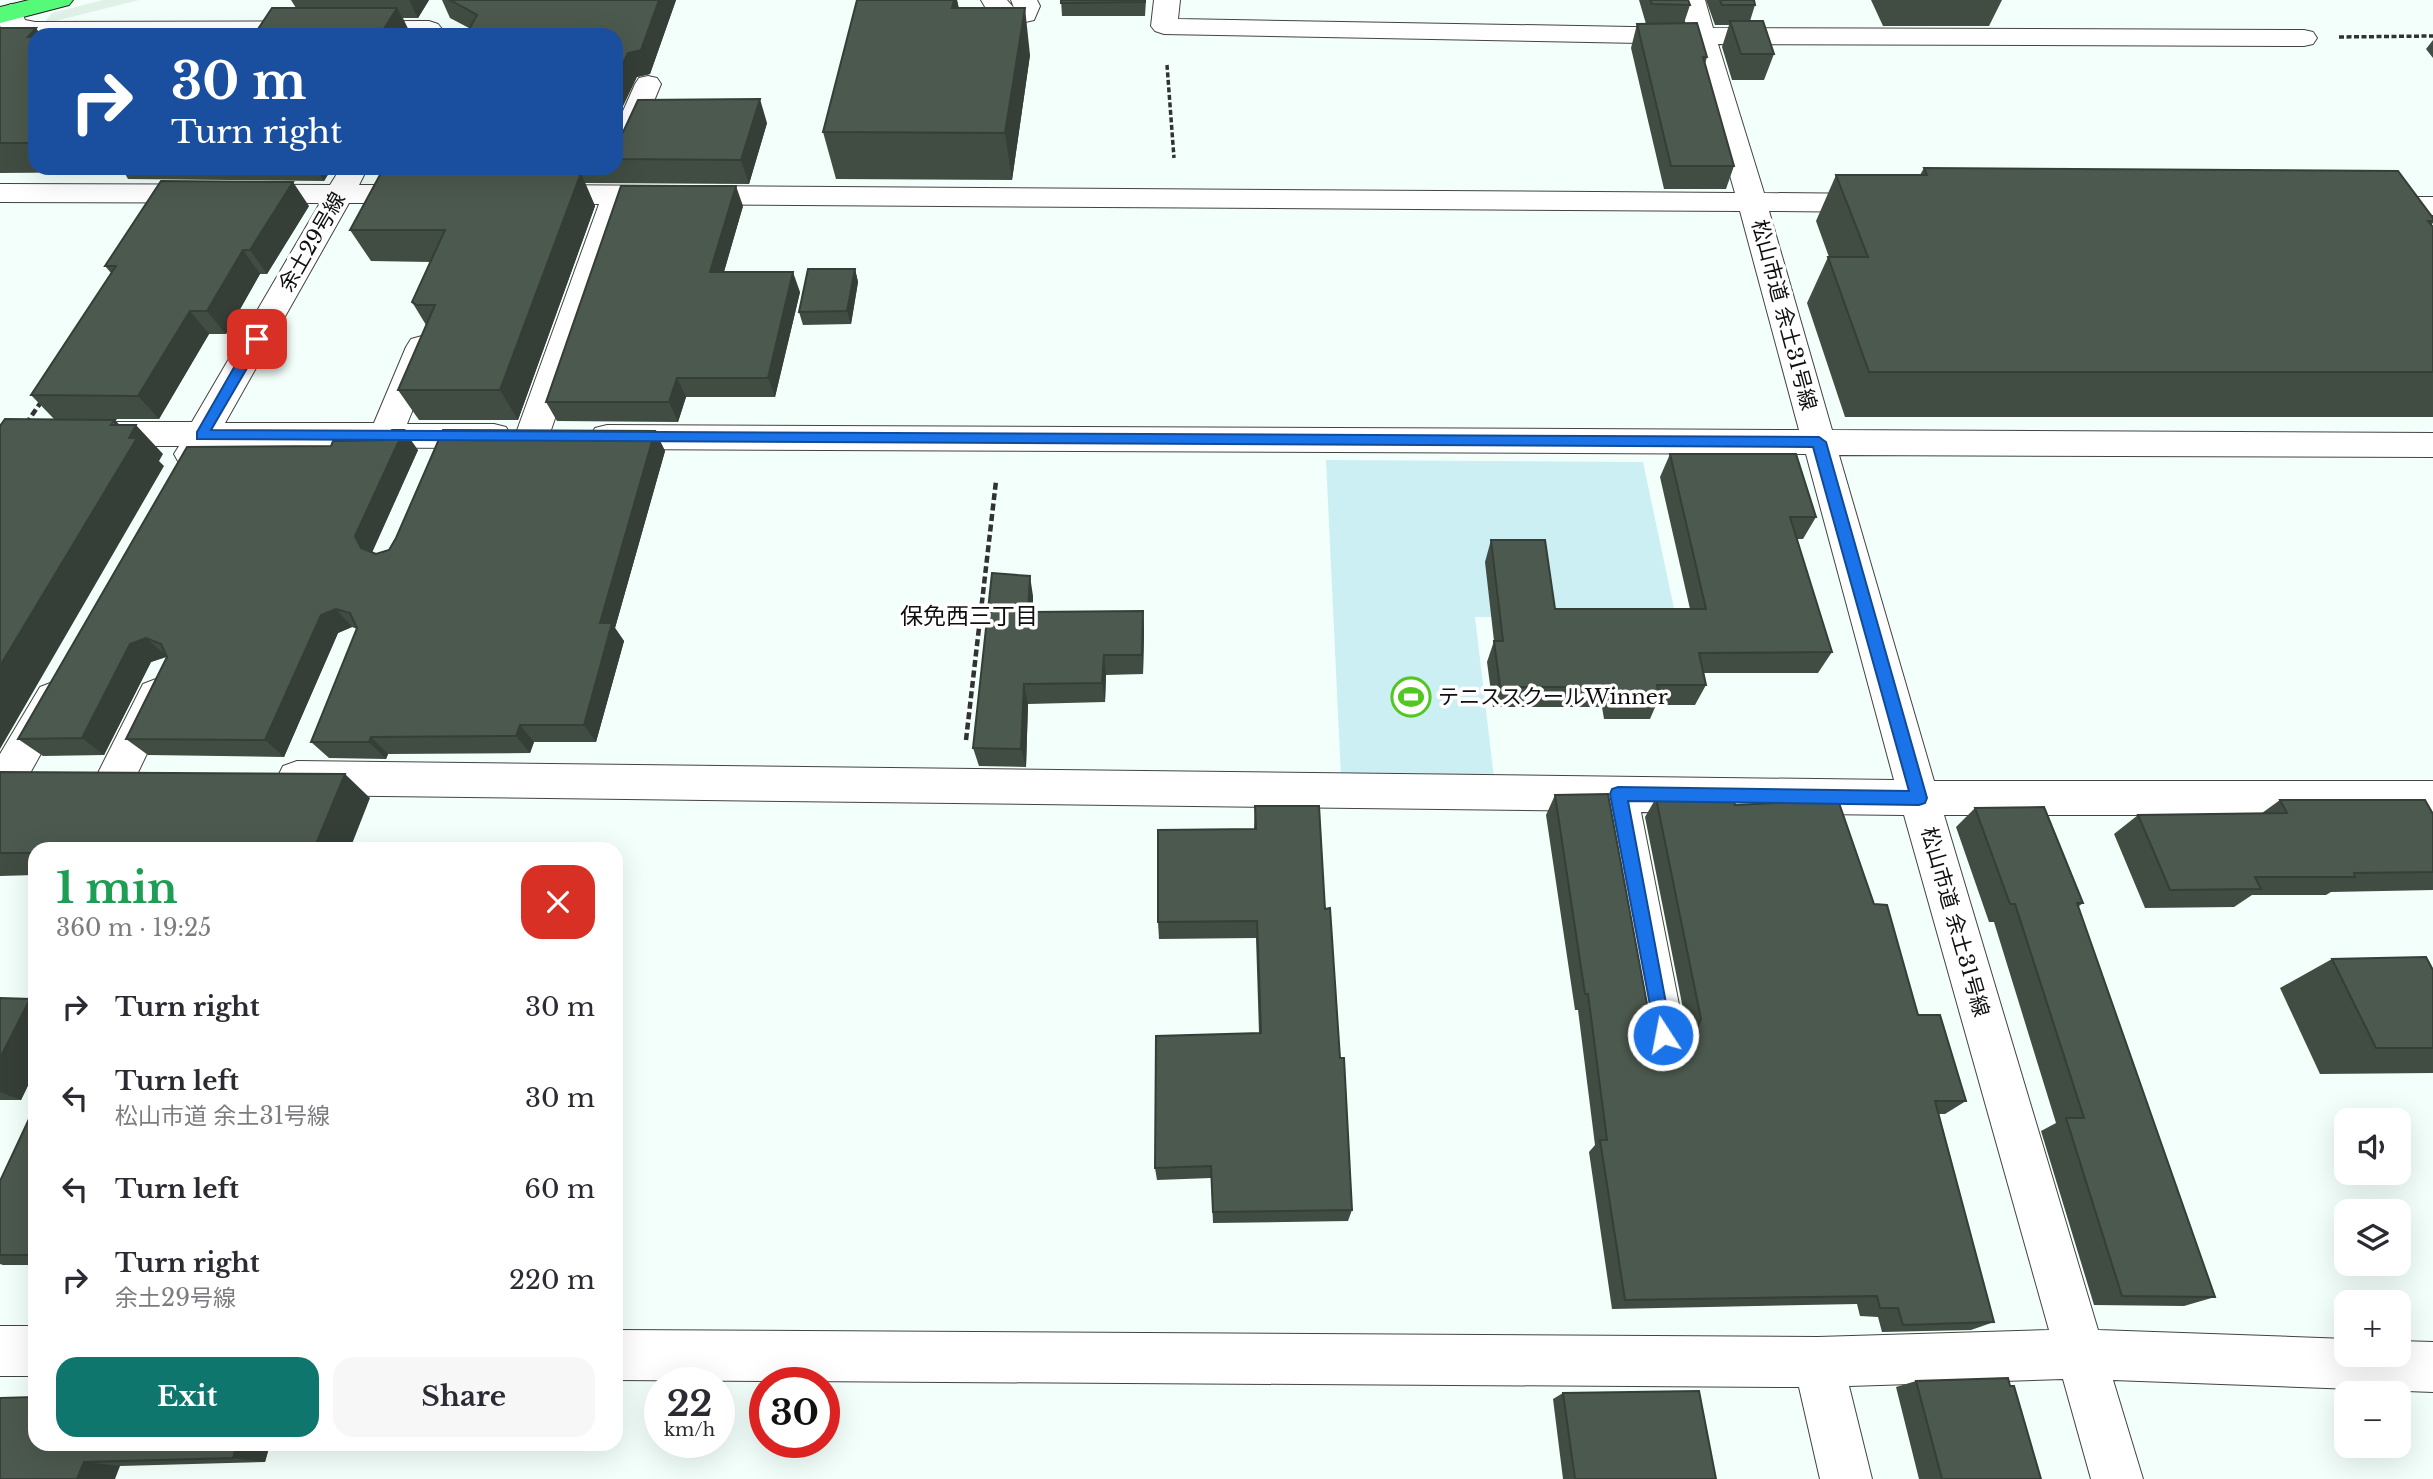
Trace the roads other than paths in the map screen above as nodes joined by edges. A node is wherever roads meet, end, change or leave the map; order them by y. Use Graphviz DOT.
graph roads {
  1 [pos="60,0"];
  2 [pos="995,0"];
  3 [pos="1024,0"];
  4 [pos="1692,0"];
  5 [pos="1166,13"];
  6 [pos="5,14"];
  7 [pos="431,24"];
  8 [pos="146,28"];
  9 [pos="28,29"];
  10 [pos="1702,36"];
  11 [pos="2304,38"];
  12 [pos="649,84"];
  13 [pos="623,143"];
  14 [pos="347,181"];
  15 [pos="610,185"];
  16 [pos="0,193"];
  17 [pos="450,194"];
  18 [pos="505,194"];
  19 [pos="1752,202"];
  20 [pos="1906,203"];
  21 [pos="2351,206"];
  22 [pos="2433,206"];
  23 [pos="423,345"];
  24 [pos="20,433"];
  25 [pos="202,435"];
  26 [pos="385,436"];
  27 [pos="443,436"];
  28 [pos="555,436"];
  29 [pos="1819,442"];
  30 [pos="2433,445"];
  31 [pos="427,472"];
  32 [pos="174,484"];
  33 [pos="70,666"];
  34 [pos="166,674"];
  35 [pos="313,742"];
  36 [pos="117,775"];
  37 [pos="158,776"];
  38 [pos="256,778"];
  39 [pos="298,778"];
  40 [pos="3,781"];
  41 [pos="1618,794"];
  42 [pos="1919,798"];
  43 [pos="2433,798"];
  44 [pos="1663,1035"];
  45 [pos="0,1351"];
  46 [pos="28,1351"];
  47 [pos="2082,1354"];
  48 [pos="623,1355"];
  49 [pos="1818,1362"];
  50 [pos="2433,1367"];
  51 [pos="1846,1479"];
  52 [pos="2117,1479"];
  1 -- 6 [label="highway"];
  2 -- 3 [label="street"];
  4 -- 10 [label="street, 松山市道 余土31号線"];
  5 -- 10 [label="street"];
  6 -- 9 [label="street"];
  7 -- 8 [label="street"];
  10 -- 11 [label="street"];
  10 -- 19 [label="street, 松山市道 余土31号線"];
  12 -- 13 [label="street"];
  14 -- 16 [label="street"];
  14 -- 17 [label="street"];
  14 -- 25 [label="street, 余土29号線"];
  15 -- 18 [label="street"];
  15 -- 19 [label="street"];
  15 -- 28 [label="street"];
  19 -- 20 [label="street"];
  19 -- 29 [label="street, 松山市道 余土31号線"];
  21 -- 22 [label="street"];
  23 -- 26 [label="street"];
  24 -- 25 [label="street"];
  25 -- 26 [label="street"];
  25 -- 32 [label="street, 余土29号線"];
  26 -- 27 [label="street"];
  27 -- 28 [label="street"];
  27 -- 31 [label="street"];
  28 -- 29 [label="street"];
  29 -- 30 [label="street"];
  29 -- 42 [label="street, 松山市道 余土31号線"];
  33 -- 40 [label="street"];
  34 -- 36 [label="street"];
  35 -- 39 [label="street"];
  36 -- 37 [label="street"];
  36 -- 40 [label="street"];
  38 -- 39 [label="street"];
  39 -- 41 [label="street"];
  41 -- 42 [label="street"];
  41 -- 44 [label="street"];
  42 -- 43 [label="street"];
  42 -- 47 [label="street, 松山市道 余土31号線"];
  45 -- 46 [label="street"];
  47 -- 49 [label="street"];
  47 -- 50 [label="street"];
  47 -- 52 [label="street, 松山市道 余土31号線"];
  48 -- 49 [label="street"];
  49 -- 51 [label="street"];
}
